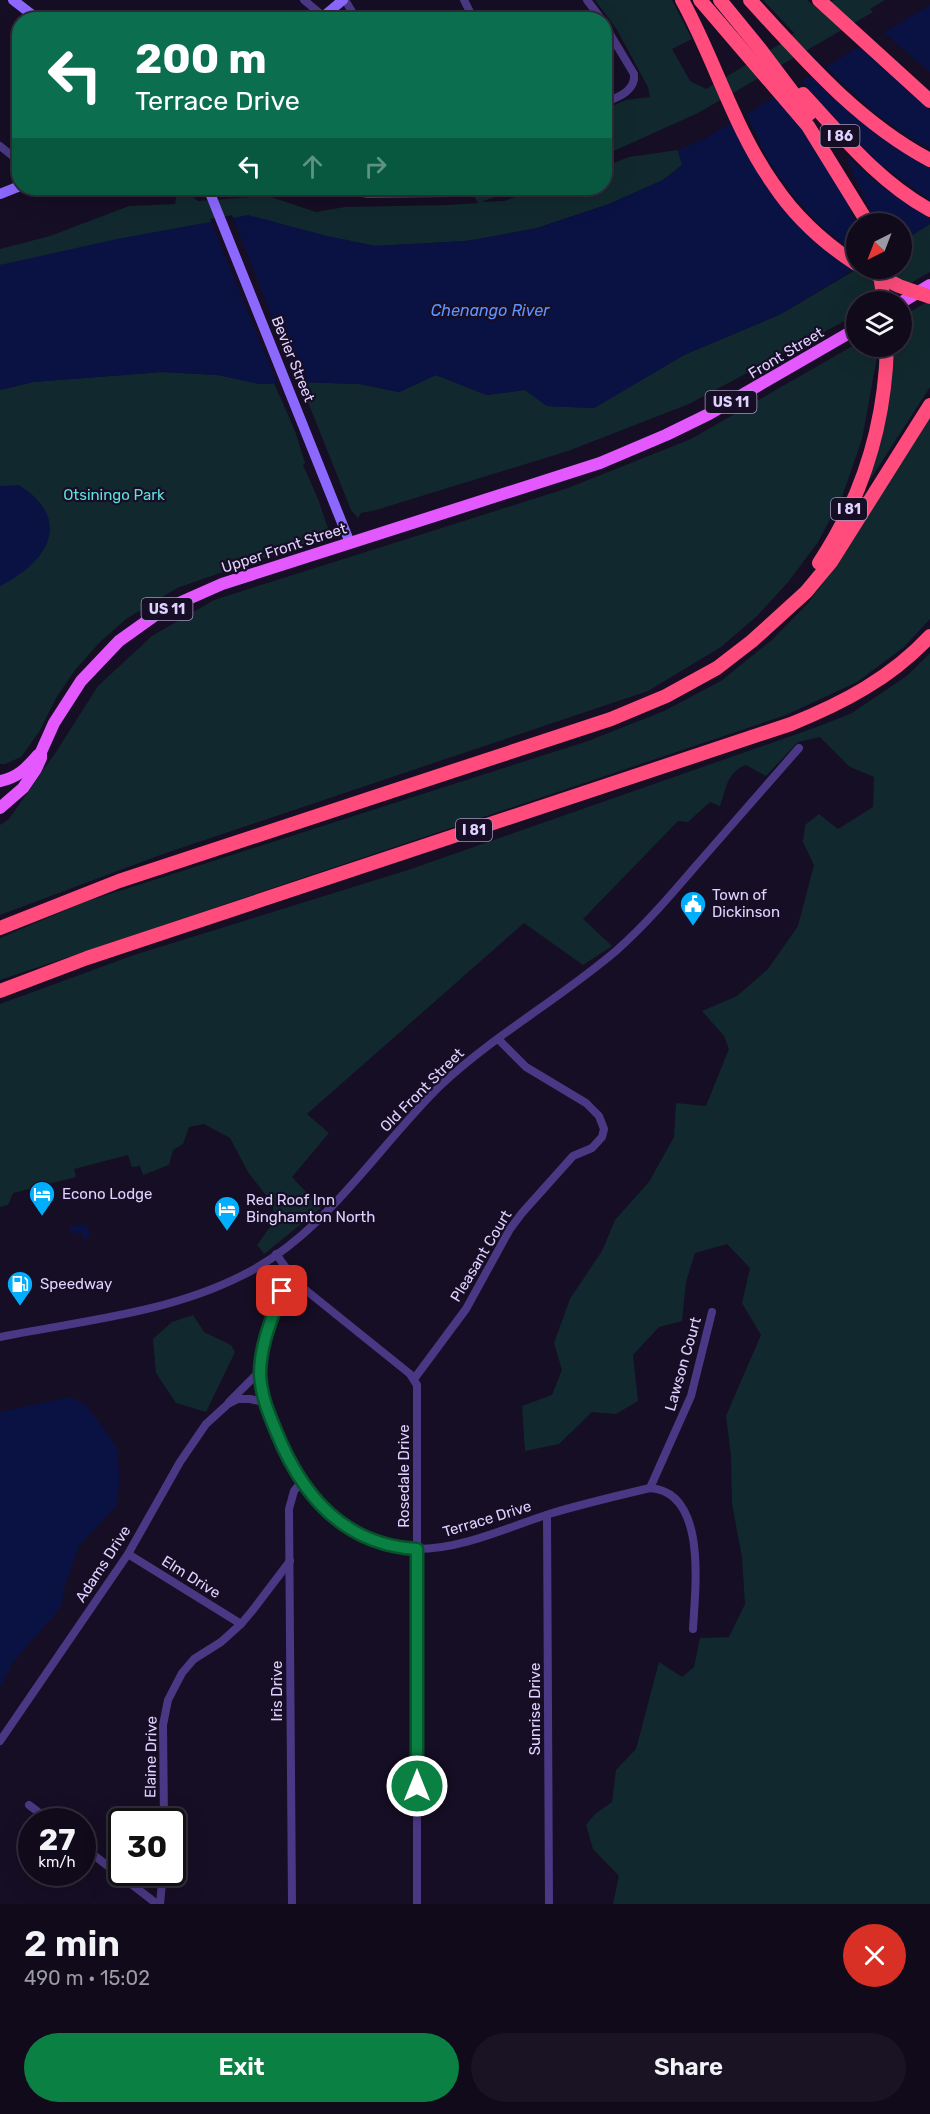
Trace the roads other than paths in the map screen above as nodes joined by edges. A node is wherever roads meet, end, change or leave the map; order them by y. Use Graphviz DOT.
graph roads {
  1 [pos="14,0"];
  2 [pos="304,0"];
  3 [pos="344,0"];
  4 [pos="682,0"];
  5 [pos="700,0"];
  6 [pos="720,0"];
  7 [pos="750,0"];
  8 [pos="822,3"];
  9 [pos="29,12"];
  10 [pos="315,12"];
  11 [pos="329,12"];
  12 [pos="849,26"];
  13 [pos="612,37"];
  14 [pos="758,46"];
  15 [pos="930,88"];
  16 [pos="612,99"];
  17 [pos="930,101"];
  18 [pos="0,146"];
  19 [pos="12,156"];
  20 [pos="930,160"];
  21 [pos="211,195"];
  22 [pos="930,210"];
  23 [pos="861,213"];
  24 [pos="863,213"];
  25 [pos="846,256"];
  26 [pos="885,279"];
  27 [pos="930,285"];
  28 [pos="912,296"];
  29 [pos="930,297"];
  30 [pos="846,335"];
  31 [pos="887,357"];
  32 [pos="930,405"];
  33 [pos="600,463"];
  34 [pos="350,543"];
  35 [pos="763,632"];
  36 [pos="930,636"];
  37 [pos="799,748"];
  38 [pos="40,752"];
  39 [pos="0,781"];
  40 [pos="0,808"];
  41 [pos="0,928"];
  42 [pos="0,991"];
  43 [pos="498,1039"];
  44 [pos="276,1254"];
  45 [pos="289,1275"];
  46 [pos="712,1312"];
  47 [pos="0,1337"];
  48 [pos="260,1371"];
  49 [pos="414,1379"];
  50 [pos="264,1402"];
  51 [pos="228,1404"];
  52 [pos="302,1481"];
  53 [pos="650,1488"];
  54 [pos="548,1515"];
  55 [pos="417,1549"];
  56 [pos="128,1554"];
  57 [pos="290,1562"];
  58 [pos="241,1624"];
  59 [pos="693,1629"];
  60 [pos="0,1741"];
  61 [pos="29,1805"];
  62 [pos="33,1808"];
  63 [pos="164,1808"];
  64 [pos="96,1857"];
  65 [pos="161,1886"];
  66 [pos="158,1904"];
  67 [pos="292,1904"];
  68 [pos="417,1904"];
  69 [pos="549,1904"];
  1 -- 9 [label="main road"];
  2 -- 10 [label="street"];
  3 -- 11 [label="main road"];
  4 -- 25 [label="highway"];
  5 -- 23 [label="highway"];
  6 -- 14 [label="highway"];
  7 -- 20 [label="highway, I 86"];
  8 -- 12 [label="highway"];
  12 -- 15 [label="highway"];
  12 -- 17 [label="highway"];
  13 -- 16 [label="street"];
  14 -- 22 [label="highway, I 86"];
  14 -- 24 [label="highway"];
  18 -- 19 [label="street"];
  21 -- 34 [label="main road, Bevier Street"];
  26 -- 29 [label="highway, bridge"];
  27 -- 28 [label="main road"];
  30 -- 33 [label="main road, Front Street / US 11"];
  31 -- 35 [label="highway, I 81"];
  32 -- 35 [label="highway"];
  33 -- 34 [label="main road, Upper Front Street / US 11"];
  34 -- 38 [label="main road, Upper Front Street / US 11"];
  35 -- 41 [label="highway, I 81"];
  36 -- 42 [label="highway, I 81"];
  37 -- 43 [label="street, Old Front Street"];
  38 -- 39 [label="main road, Upper Front Street / US 11"];
  38 -- 40 [label="main road, Upper Front Street / US 11"];
  43 -- 44 [label="street, Old Front Street"];
  43 -- 49 [label="street, Pleasant Court"];
  44 -- 45 [label="street"];
  44 -- 47 [label="street, Old Front Street"];
  45 -- 48 [label="street, Terrace Drive"];
  45 -- 49 [label="street"];
  46 -- 53 [label="street, Lawson Court"];
  48 -- 50 [label="street, Terrace Drive"];
  48 -- 51 [label="street, Adams Drive"];
  49 -- 55 [label="street, Rosedale Drive"];
  50 -- 51 [label="street"];
  50 -- 52 [label="street, Terrace Drive"];
  51 -- 56 [label="street, Adams Drive"];
  52 -- 55 [label="street, Terrace Drive"];
  52 -- 57 [label="street, Iris Drive"];
  53 -- 54 [label="street, Terrace Drive"];
  53 -- 59 [label="street"];
  54 -- 55 [label="street, Terrace Drive"];
  54 -- 69 [label="street, Sunrise Drive"];
  55 -- 68 [label="street, Rosedale Drive"];
  56 -- 58 [label="street, Elm Drive"];
  56 -- 60 [label="street, Adams Drive"];
  57 -- 58 [label="street, Elaine Drive"];
  57 -- 67 [label="street, Iris Drive"];
  58 -- 63 [label="street, Elaine Drive"];
  61 -- 62 [label="street"];
  64 -- 66 [label="street"];
  65 -- 66 [label="street"];
}
